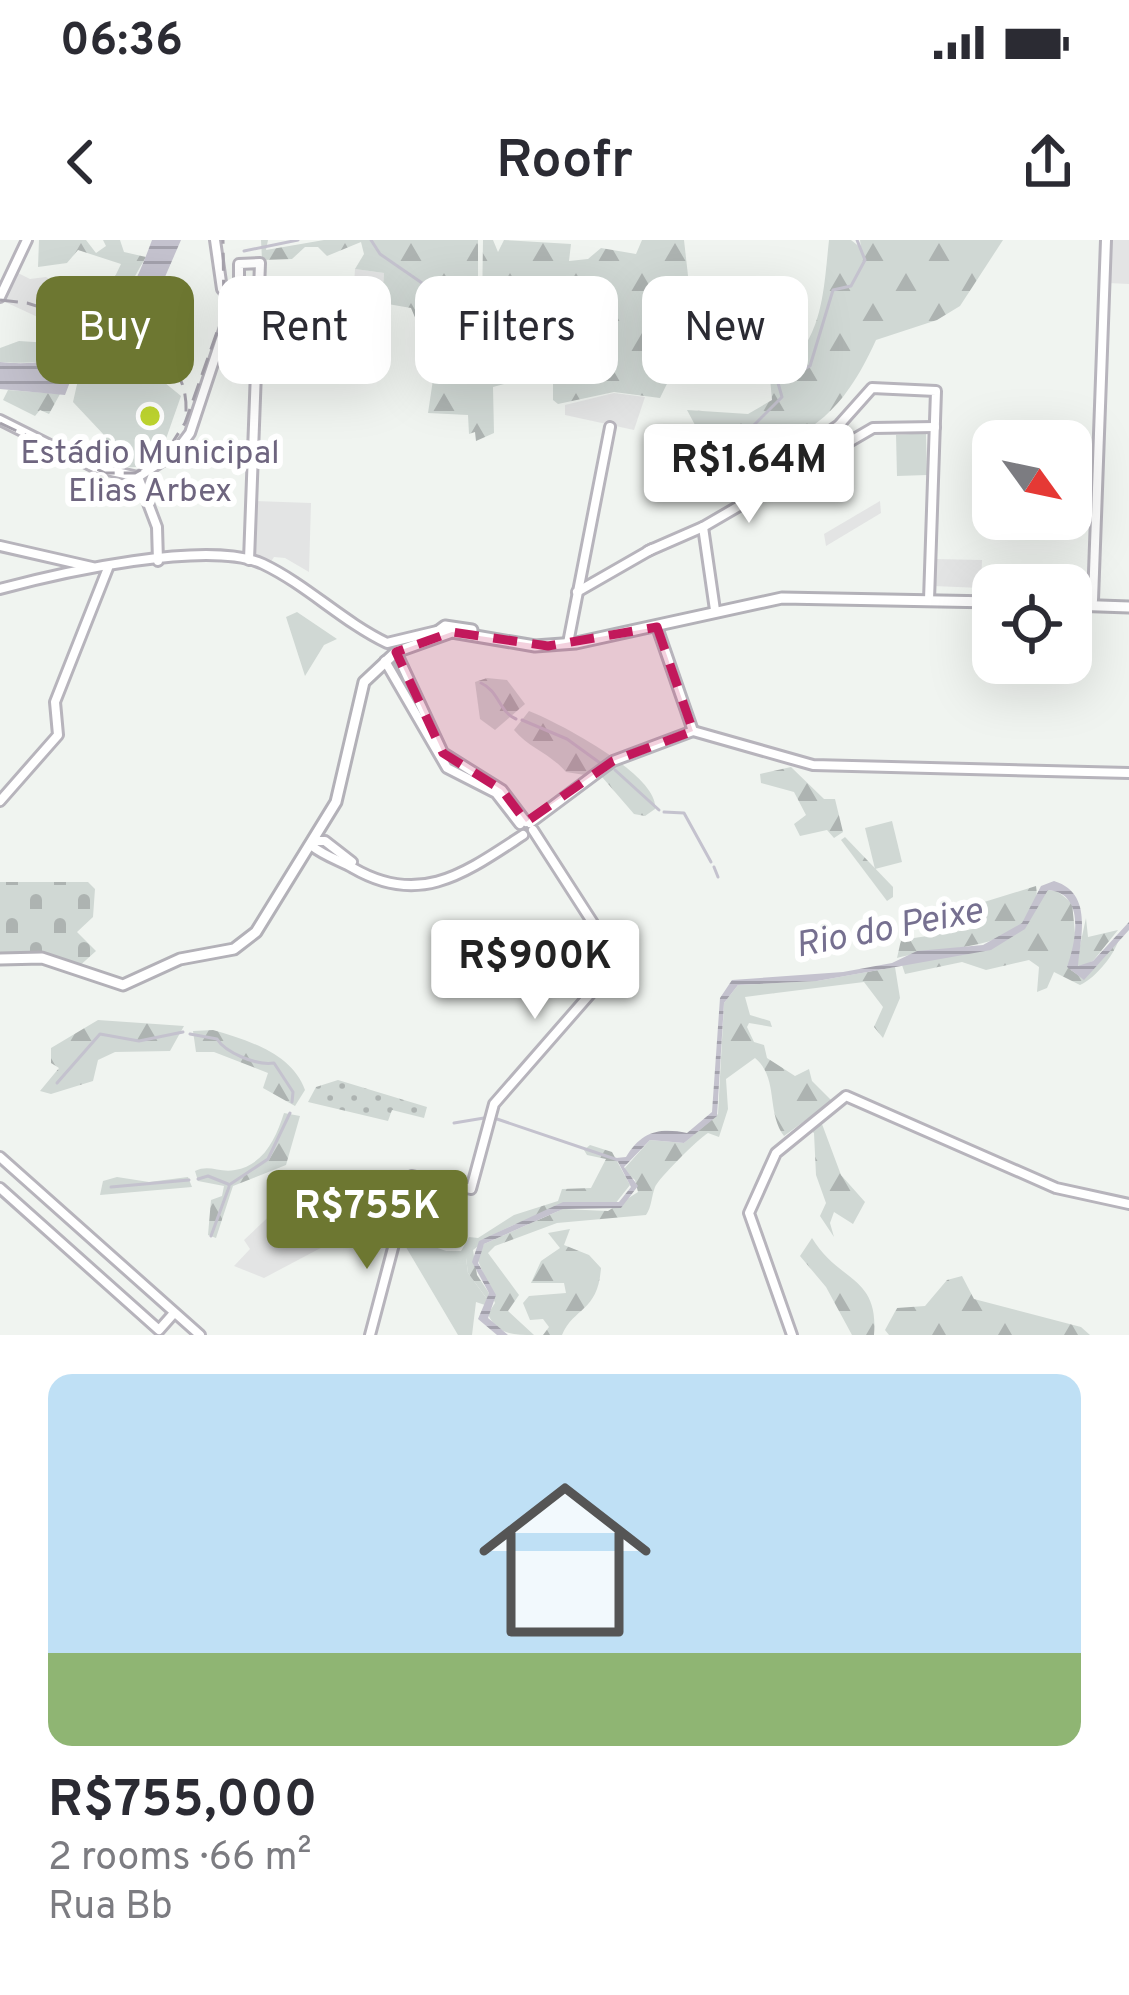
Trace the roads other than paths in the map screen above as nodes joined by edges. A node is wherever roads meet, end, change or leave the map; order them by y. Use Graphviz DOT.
graph roads {
  1 [pos="27,240"];
  2 [pos="215,240"];
  3 [pos="1106,240"];
  4 [pos="220,276"];
  5 [pos="238,276"];
  6 [pos="260,276"];
  7 [pos="0,296"];
  8 [pos="218,354"];
  9 [pos="255,384"];
  10 [pos="0,420"];
  11 [pos="610,427"];
  12 [pos="935,427"];
  13 [pos="140,481"];
  14 [pos="773,488"];
  15 [pos="704,527"];
  16 [pos="0,546"];
  17 [pos="249,560"];
  18 [pos="158,561"];
  19 [pos="103,568"];
  20 [pos="0,589"];
  21 [pos="575,593"];
  22 [pos="929,598"];
  23 [pos="972,599"];
  24 [pos="1093,601"];
  25 [pos="1092,603"];
  26 [pos="1129,604"];
  27 [pos="714,607"];
  28 [pos="657,627"];
  29 [pos="441,629"];
  30 [pos="474,635"];
  31 [pos="419,641"];
  32 [pos="568,641"];
  33 [pos="394,661"];
  34 [pos="693,731"];
  35 [pos="1129,771"];
  36 [pos="0,801"];
  37 [pos="526,828"];
  38 [pos="320,845"];
  39 [pos="0,958"];
  40 [pos="0,1157"];
  41 [pos="0,1188"];
  42 [pos="1129,1204"];
  43 [pos="174,1312"];
  44 [pos="200,1335"];
  45 [pos="370,1335"];
  46 [pos="792,1335"];
  1 -- 7 [label="street"];
  2 -- 4 [label="street"];
  3 -- 24 [label="street"];
  5 -- 6 [label="street"];
  8 -- 13 [label="street"];
  9 -- 17 [label="street"];
  10 -- 13 [label="street"];
  11 -- 21 [label="street"];
  12 -- 14 [label="street"];
  12 -- 14 [label="street"];
  12 -- 22 [label="street"];
  13 -- 18 [label="street"];
  14 -- 15 [label="street"];
  15 -- 21 [label="street"];
  15 -- 27 [label="street"];
  16 -- 19 [label="street"];
  17 -- 18 [label="street"];
  17 -- 31 [label="street"];
  18 -- 19 [label="street"];
  19 -- 20 [label="street"];
  19 -- 36 [label="street"];
  21 -- 32 [label="street"];
  22 -- 23 [label="main road"];
  22 -- 27 [label="main road"];
  24 -- 26 [label="main road"];
  25 -- 26 [label="main road"];
  27 -- 28 [label="main road"];
  27 -- 32 [label="main road"];
  28 -- 32 [label="main road"];
  28 -- 34 [label="street"];
  29 -- 30 [label="street"];
  29 -- 31 [label="main road"];
  29 -- 32 [label="main road"];
  30 -- 31 [label="main road"];
  30 -- 32 [label="main road"];
  31 -- 33 [label="main road"];
  33 -- 37 [label="street"];
  33 -- 38 [label="main road"];
  34 -- 35 [label="street"];
  34 -- 37 [label="street"];
  37 -- 38 [label="street"];
  37 -- 45 [label="street"];
  38 -- 39 [label="main road"];
  40 -- 43 [label="street"];
  41 -- 43 [label="street"];
  42 -- 46 [label="street"];
  43 -- 44 [label="street"];
}
